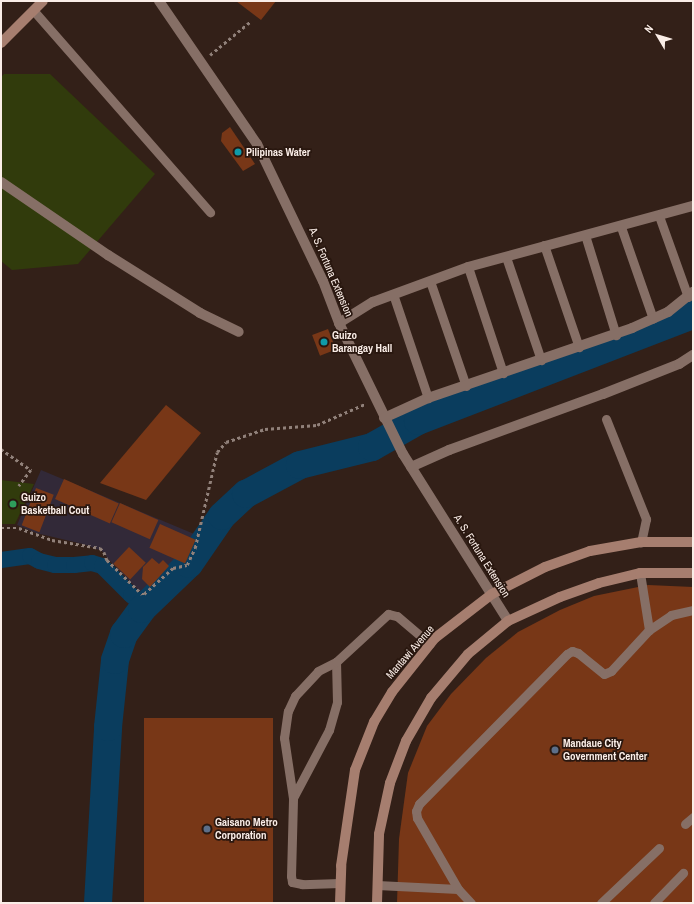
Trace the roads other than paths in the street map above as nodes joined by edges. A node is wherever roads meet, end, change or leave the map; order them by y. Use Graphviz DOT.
graph roads {
  1 [pos="43,1"];
  2 [pos="159,1"];
  3 [pos="33,10"];
  4 [pos="1,43"];
  5 [pos="1,182"];
  6 [pos="693,206"];
  7 [pos="210,212"];
  8 [pos="659,216"];
  9 [pos="620,227"];
  10 [pos="585,234"];
  11 [pos="544,245"];
  12 [pos="506,257"];
  13 [pos="468,267"];
  14 [pos="430,281"];
  15 [pos="393,294"];
  16 [pos="691,294"];
  17 [pos="653,319"];
  18 [pos="339,323"];
  19 [pos="239,332"];
  20 [pos="616,335"];
  21 [pos="579,347"];
  22 [pos="693,355"];
  23 [pos="540,360"];
  24 [pos="503,373"];
  25 [pos="466,386"];
  26 [pos="428,398"];
  27 [pos="606,419"];
  28 [pos="386,422"];
  29 [pos="411,467"];
  30 [pos="641,542"];
  31 [pos="693,542"];
  32 [pos="640,572"];
  33 [pos="693,573"];
  34 [pos="492,594"];
  35 [pos="693,610"];
  36 [pos="508,621"];
  37 [pos="649,630"];
  38 [pos="430,644"];
  39 [pos="336,662"];
  40 [pos="293,798"];
  41 [pos="693,817"];
  42 [pos="685,824"];
  43 [pos="659,848"];
  44 [pos="683,873"];
  45 [pos="340,883"];
  46 [pos="377,885"];
  47 [pos="458,889"];
  48 [pos="340,903"];
  49 [pos="377,903"];
  50 [pos="471,903"];
  51 [pos="601,903"];
  52 [pos="654,903"];
  1 -- 3 [label="street"];
  2 -- 18 [label="street, A. S. Fortuna Extension"];
  3 -- 4 [label="street"];
  3 -- 7 [label="lane"];
  5 -- 19 [label="street"];
  6 -- 8 [label="street"];
  8 -- 9 [label="street"];
  8 -- 16 [label="lane"];
  9 -- 10 [label="street"];
  9 -- 17 [label="lane"];
  10 -- 11 [label="street"];
  10 -- 20 [label="lane"];
  11 -- 12 [label="street"];
  11 -- 21 [label="lane"];
  12 -- 13 [label="street"];
  12 -- 23 [label="lane"];
  13 -- 14 [label="street"];
  13 -- 24 [label="lane"];
  14 -- 15 [label="street"];
  14 -- 25 [label="lane"];
  15 -- 18 [label="street"];
  15 -- 26 [label="lane"];
  16 -- 17 [label="street"];
  17 -- 20 [label="street"];
  18 -- 28 [label="street, A. S. Fortuna Extension"];
  20 -- 21 [label="street"];
  21 -- 23 [label="street"];
  22 -- 29 [label="street"];
  23 -- 24 [label="street"];
  24 -- 25 [label="street"];
  25 -- 26 [label="street"];
  26 -- 28 [label="street"];
  27 -- 30 [label="lane"];
  28 -- 29 [label="street, A. S. Fortuna Extension"];
  29 -- 34 [label="street, A. S. Fortuna Extension"];
  30 -- 31 [label="street, Mantawi Avenue"];
  30 -- 34 [label="street, Mantawi Avenue"];
  32 -- 33 [label="street"];
  32 -- 36 [label="street"];
  32 -- 37 [label="lane"];
  34 -- 36 [label="street, A. S. Fortuna Extension"];
  34 -- 38 [label="street, Mantawi Avenue"];
  35 -- 37 [label="lane"];
  36 -- 46 [label="street"];
  37 -- 47 [label="lane"];
  38 -- 39 [label="lane"];
  38 -- 45 [label="street, Mantawi Avenue"];
  39 -- 40 [label="lane"];
  39 -- 40 [label="lane"];
  40 -- 45 [label="lane"];
  41 -- 42 [label="lane"];
  43 -- 51 [label="lane"];
  44 -- 52 [label="lane"];
  45 -- 48 [label="street, Mantawi Avenue"];
  46 -- 47 [label="lane"];
  46 -- 49 [label="street"];
  47 -- 50 [label="lane"];
}
